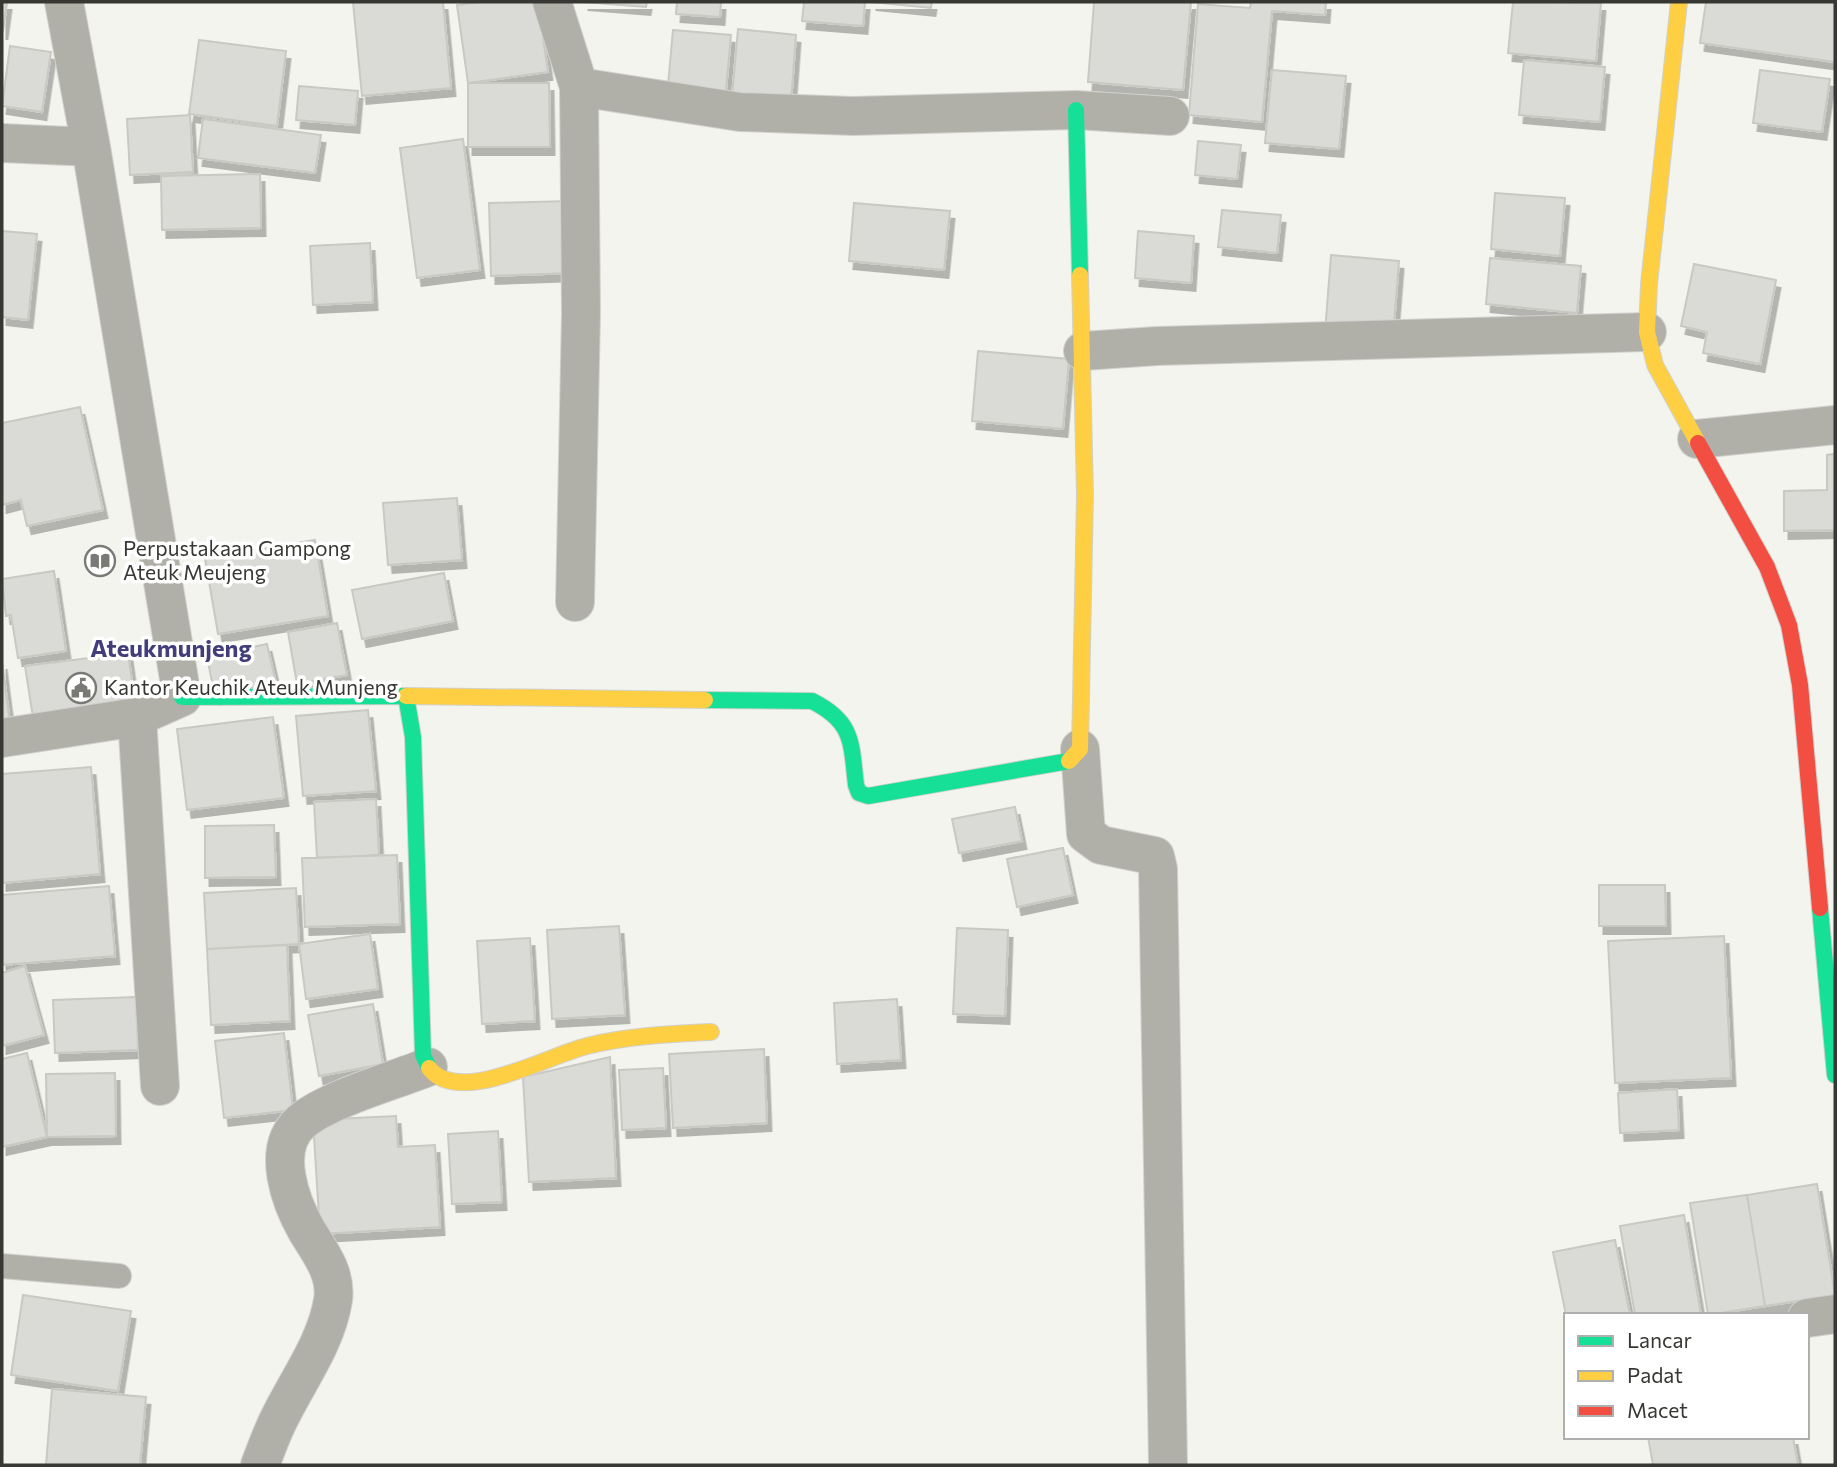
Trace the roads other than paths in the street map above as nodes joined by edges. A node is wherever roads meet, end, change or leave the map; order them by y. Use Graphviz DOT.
graph roads {
  1 [pos="64,2"];
  2 [pos="552,2"];
  3 [pos="1679,2"];
  4 [pos="579,87"];
  5 [pos="1076,110"];
  6 [pos="1170,117"];
  7 [pos="2,143"];
  8 [pos="91,147"];
  9 [pos="1647,332"];
  10 [pos="1083,351"];
  11 [pos="1835,425"];
  12 [pos="1697,439"];
  13 [pos="575,602"];
  14 [pos="406,696"];
  15 [pos="181,697"];
  16 [pos="137,717"];
  17 [pos="2,738"];
  18 [pos="1080,749"];
  19 [pos="1827,899"];
  20 [pos="710,1032"];
  21 [pos="428,1067"];
  22 [pos="1835,1075"];
  23 [pos="160,1086"];
  24 [pos="2,1266"];
  25 [pos="119,1276"];
  26 [pos="1835,1314"];
  27 [pos="1809,1318"];
  28 [pos="260,1465"];
  29 [pos="1168,1465"];
  1 -- 8 [label="street"];
  2 -- 4 [label="street"];
  3 -- 9 [label="street"];
  4 -- 5 [label="street"];
  4 -- 13 [label="street"];
  5 -- 6 [label="street"];
  5 -- 10 [label="street"];
  7 -- 8 [label="street"];
  8 -- 15 [label="street"];
  9 -- 10 [label="street"];
  9 -- 12 [label="street"];
  10 -- 18 [label="street"];
  11 -- 12 [label="street"];
  12 -- 19 [label="street"];
  14 -- 15 [label="street"];
  14 -- 18 [label="street"];
  14 -- 21 [label="street"];
  15 -- 16 [label="street"];
  16 -- 17 [label="street"];
  16 -- 23 [label="street"];
  18 -- 29 [label="street"];
  19 -- 22 [label="street"];
  20 -- 21 [label="street"];
  21 -- 28 [label="street"];
  24 -- 25 [label="lane"];
  26 -- 27 [label="street"];
}
